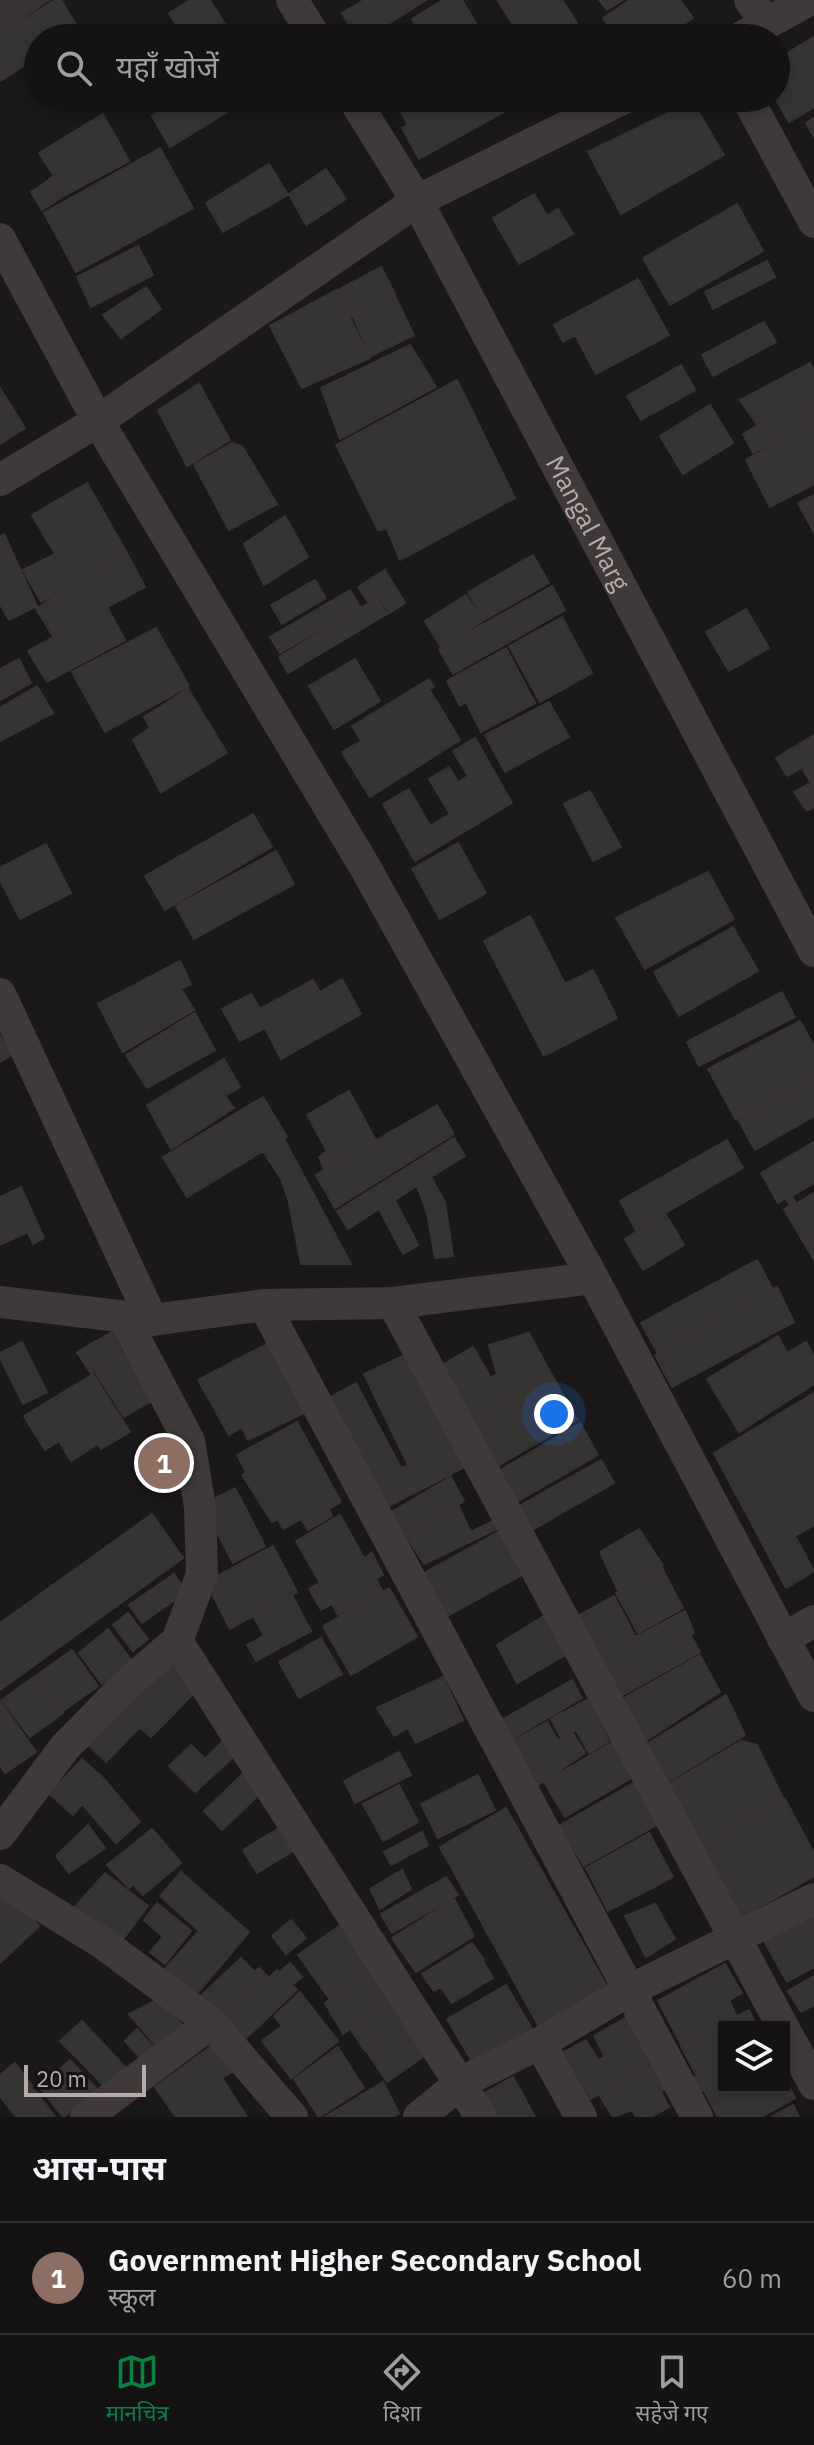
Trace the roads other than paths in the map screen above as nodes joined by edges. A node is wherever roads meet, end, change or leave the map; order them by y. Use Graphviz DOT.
graph roads {
  1 [pos="292,0"];
  2 [pos="809,0"];
  3 [pos="752,20"];
  4 [pos="307,24"];
  5 [pos="362,112"];
  6 [pos="596,112"];
  7 [pos="755,112"];
  8 [pos="417,201"];
  9 [pos="814,222"];
  10 [pos="0,239"];
  11 [pos="98,421"];
  12 [pos="0,480"];
  13 [pos="814,951"];
  14 [pos="0,994"];
  15 [pos="593,1278"];
  16 [pos="0,1302"];
  17 [pos="393,1303"];
  18 [pos="264,1305"];
  19 [pos="138,1319"];
  20 [pos="814,1621"];
  21 [pos="783,1639"];
  22 [pos="177,1641"];
  23 [pos="814,1696"];
  24 [pos="0,1834"];
  25 [pos="0,1880"];
  26 [pos="814,1899"];
  27 [pos="734,1938"];
  28 [pos="628,1991"];
  29 [pos="779,2021"];
  30 [pos="211,2023"];
  31 [pos="790,2041"];
  32 [pos="540,2043"];
  33 [pos="462,2082"];
  34 [pos="814,2084"];
  35 [pos="86,2117"];
  36 [pos="292,2117"];
  37 [pos="419,2117"];
  38 [pos="481,2117"];
  39 [pos="581,2117"];
  40 [pos="697,2117"];
  1 -- 4 [label="street"];
  2 -- 3 [label="street"];
  5 -- 8 [label="street, Mangal Marg"];
  6 -- 8 [label="street"];
  7 -- 9 [label="street"];
  8 -- 11 [label="street"];
  8 -- 13 [label="street, Mangal Marg"];
  10 -- 11 [label="street"];
  11 -- 12 [label="street"];
  11 -- 15 [label="street"];
  14 -- 19 [label="street"];
  15 -- 17 [label="street"];
  15 -- 21 [label="street"];
  16 -- 19 [label="street"];
  17 -- 18 [label="street"];
  17 -- 27 [label="street"];
  18 -- 19 [label="street"];
  18 -- 28 [label="street"];
  19 -- 22 [label="street"];
  20 -- 21 [label="street"];
  21 -- 23 [label="street"];
  22 -- 24 [label="street"];
  22 -- 33 [label="street"];
  25 -- 30 [label="street"];
  26 -- 27 [label="street"];
  27 -- 28 [label="street"];
  27 -- 29 [label="street"];
  28 -- 32 [label="street"];
  28 -- 40 [label="street"];
  30 -- 35 [label="street"];
  30 -- 36 [label="street"];
  31 -- 34 [label="street"];
  32 -- 33 [label="street"];
  32 -- 39 [label="street"];
  33 -- 37 [label="street"];
  33 -- 38 [label="street"];
}
